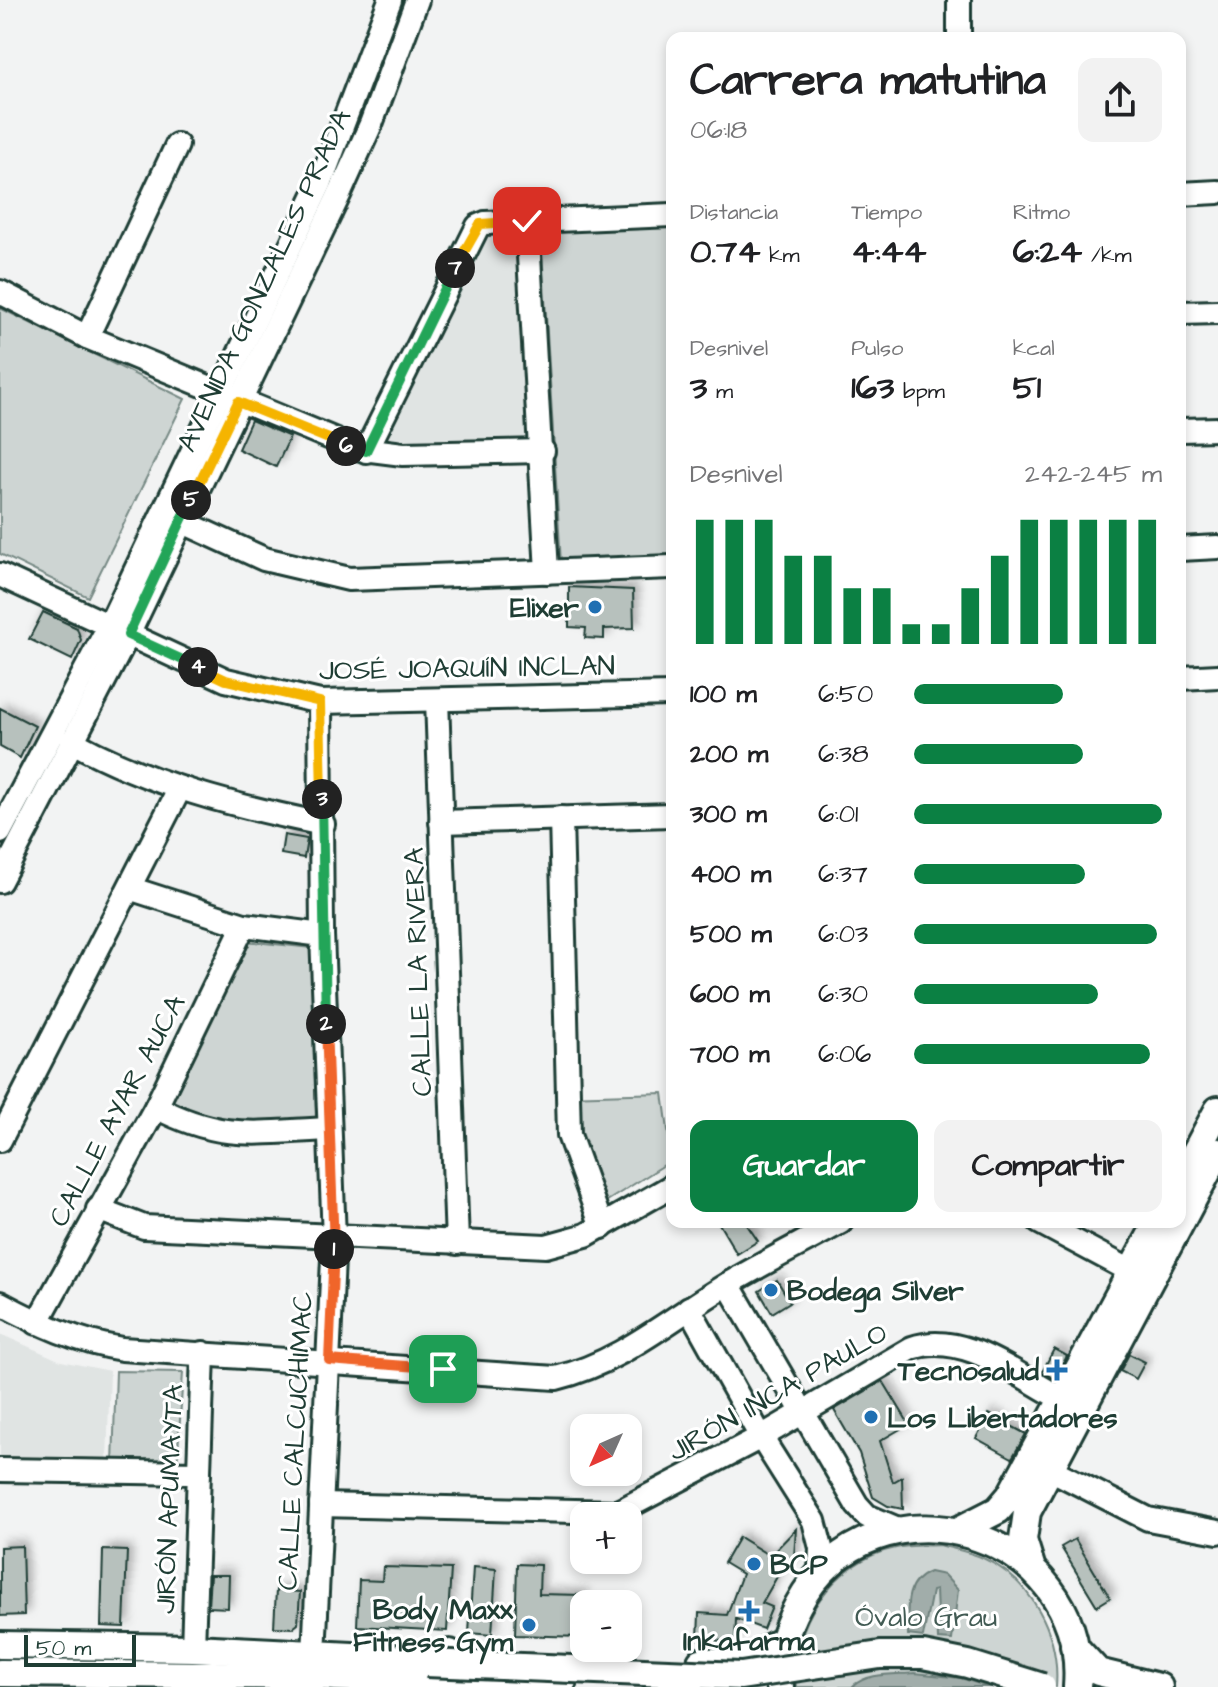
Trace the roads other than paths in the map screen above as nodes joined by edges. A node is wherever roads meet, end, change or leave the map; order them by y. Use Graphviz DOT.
graph roads {
  1 [pos="390,0"];
  2 [pos="417,0"];
  3 [pos="959,0"];
  4 [pos="959,32"];
  5 [pos="362,77"];
  6 [pos="386,84"];
  7 [pos="177,145"];
  8 [pos="1218,192"];
  9 [pos="1186,194"];
  10 [pos="666,215"];
  11 [pos="527,221"];
  12 [pos="0,292"];
  13 [pos="1218,312"];
  14 [pos="1186,313"];
  15 [pos="87,337"];
  16 [pos="228,398"];
  17 [pos="1218,429"];
  18 [pos="1186,430"];
  19 [pos="366,451"];
  20 [pos="543,451"];
  21 [pos="181,521"];
  22 [pos="1218,547"];
  23 [pos="1186,549"];
  24 [pos="666,567"];
  25 [pos="547,572"];
  26 [pos="1,576"];
  27 [pos="118,630"];
  28 [pos="1218,676"];
  29 [pos="1186,683"];
  30 [pos="666,694"];
  31 [pos="437,700"];
  32 [pos="320,702"];
  33 [pos="71,741"];
  34 [pos="179,790"];
  35 [pos="666,815"];
  36 [pos="561,818"];
  37 [pos="441,822"];
  38 [pos="323,824"];
  39 [pos="0,832"];
  40 [pos="0,881"];
  41 [pos="132,889"];
  42 [pos="244,925"];
  43 [pos="322,935"];
  44 [pos="156,1107"];
  45 [pos="1218,1110"];
  46 [pos="329,1129"];
  47 [pos="0,1140"];
  48 [pos="1218,1152"];
  49 [pos="1186,1170"];
  50 [pos="666,1190"];
  51 [pos="1186,1203"];
  52 [pos="98,1209"];
  53 [pos="602,1227"];
  54 [pos="830,1228"];
  55 [pos="1050,1228"];
  56 [pos="1156,1228"];
  57 [pos="1170,1228"];
  58 [pos="334,1238"];
  59 [pos="457,1243"];
  60 [pos="1140,1276"];
  61 [pos="728,1284"];
  62 [pos="0,1303"];
  63 [pos="689,1308"];
  64 [pos="37,1323"];
  65 [pos="203,1353"];
  66 [pos="329,1360"];
  67 [pos="1062,1399"];
  68 [pos="801,1413"];
  69 [pos="761,1437"];
  70 [pos="1050,1469"];
  71 [pos="0,1470"];
  72 [pos="199,1473"];
  73 [pos="321,1505"];
  74 [pos="900,1530"];
  75 [pos="959,1530"];
  76 [pos="1218,1532"];
  77 [pos="1032,1569"];
  78 [pos="820,1573"];
  79 [pos="784,1640"];
  80 [pos="0,1645"];
  81 [pos="1074,1646"];
  82 [pos="193,1648"];
  83 [pos="314,1655"];
  84 [pos="0,1673"];
  85 [pos="425,1673"];
  86 [pos="746,1687"];
  87 [pos="780,1687"];
  88 [pos="1042,1687"];
  89 [pos="1077,1687"];
  90 [pos="1159,1687"];
  1 -- 5 [label="street, AVENIDA GONZALES PRADA"];
  2 -- 6 [label="street, AVENIDA GONZALES PRADA"];
  3 -- 4 [label="street"];
  5 -- 6 [label="street"];
  5 -- 16 [label="street, AVENIDA GONZALES PRADA"];
  6 -- 16 [label="street, AVENIDA GONZALES PRADA"];
  7 -- 15 [label="street"];
  8 -- 9 [label="street"];
  10 -- 11 [label="street"];
  11 -- 19 [label="street"];
  11 -- 20 [label="street"];
  12 -- 15 [label="street"];
  13 -- 14 [label="street"];
  15 -- 16 [label="street"];
  16 -- 19 [label="street"];
  16 -- 21 [label="street, AVENIDA GONZALES PRADA"];
  16 -- 27 [label="street, AVENIDA GONZALES PRADA"];
  17 -- 18 [label="street"];
  19 -- 20 [label="street"];
  20 -- 25 [label="street"];
  21 -- 25 [label="street"];
  21 -- 27 [label="street, AVENIDA GONZALES PRADA"];
  22 -- 23 [label="street"];
  24 -- 25 [label="street"];
  26 -- 27 [label="street, JOSÉ JOAQUÍN INCLAN"];
  27 -- 32 [label="street, JOSÉ JOAQUÍN INCLAN"];
  27 -- 33 [label="street, AVENIDA GONZALES PRADA"];
  27 -- 39 [label="street, AVENIDA GONZALES PRADA"];
  28 -- 29 [label="street"];
  30 -- 31 [label="street, JOSÉ JOAQUÍN INCLAN"];
  31 -- 32 [label="street, JOSÉ JOAQUÍN INCLAN"];
  31 -- 37 [label="street, CALLE LA RIVERA"];
  32 -- 38 [label="street, CALLE CALCUCHIMAC"];
  33 -- 34 [label="street"];
  33 -- 40 [label="street, AVENIDA GONZALES PRADA"];
  34 -- 38 [label="street"];
  34 -- 41 [label="street"];
  35 -- 36 [label="street"];
  36 -- 37 [label="street"];
  36 -- 53 [label="street"];
  37 -- 59 [label="street, CALLE LA RIVERA"];
  38 -- 43 [label="street, CALLE CALCUCHIMAC"];
  41 -- 42 [label="street"];
  41 -- 47 [label="street"];
  42 -- 43 [label="street"];
  42 -- 44 [label="street, CALLE AYAR AUCA"];
  43 -- 46 [label="street, CALLE CALCUCHIMAC"];
  44 -- 46 [label="street"];
  44 -- 52 [label="street, CALLE AYAR AUCA"];
  45 -- 49 [label="main road"];
  46 -- 58 [label="street, CALLE CALCUCHIMAC"];
  48 -- 51 [label="main road"];
  50 -- 53 [label="street"];
  52 -- 58 [label="street"];
  52 -- 64 [label="street, CALLE AYAR AUCA"];
  53 -- 59 [label="street"];
  54 -- 61 [label="street"];
  55 -- 60 [label="street"];
  56 -- 60 [label="main road"];
  57 -- 60 [label="main road"];
  58 -- 59 [label="street"];
  58 -- 66 [label="street, CALLE CALCUCHIMAC"];
  60 -- 67 [label="main road"];
  60 -- 70 [label="main road"];
  61 -- 63 [label="street"];
  61 -- 68 [label="street"];
  62 -- 64 [label="street"];
  63 -- 66 [label="street"];
  63 -- 69 [label="street"];
  64 -- 65 [label="street"];
  65 -- 66 [label="street"];
  65 -- 72 [label="street, JIRÓN APUMAYTA"];
  66 -- 73 [label="street, CALLE CALCUCHIMAC"];
  67 -- 68 [label="street, JIRÓN INCA PAULO"];
  67 -- 75 [label="main road"];
  68 -- 69 [label="street, JIRÓN INCA PAULO"];
  68 -- 74 [label="street"];
  69 -- 73 [label="street, JIRÓN INCA PAULO"];
  69 -- 78 [label="street"];
  70 -- 76 [label="street"];
  70 -- 77 [label="main road"];
  71 -- 72 [label="street"];
  72 -- 82 [label="street, JIRÓN APUMAYTA"];
  73 -- 83 [label="street, CALLE CALCUCHIMAC"];
  74 -- 75 [label="main road"];
  74 -- 78 [label="main road"];
  75 -- 77 [label="main road"];
  77 -- 81 [label="main road"];
  78 -- 79 [label="main road"];
  79 -- 85 [label="main road"];
  79 -- 87 [label="main road"];
  80 -- 82 [label="main road"];
  81 -- 89 [label="main road"];
  81 -- 90 [label="main road"];
  82 -- 83 [label="main road"];
  83 -- 85 [label="main road"];
  84 -- 85 [label="main road"];
  85 -- 86 [label="main road"];
  85 -- 88 [label="main road, bridge"];
}
